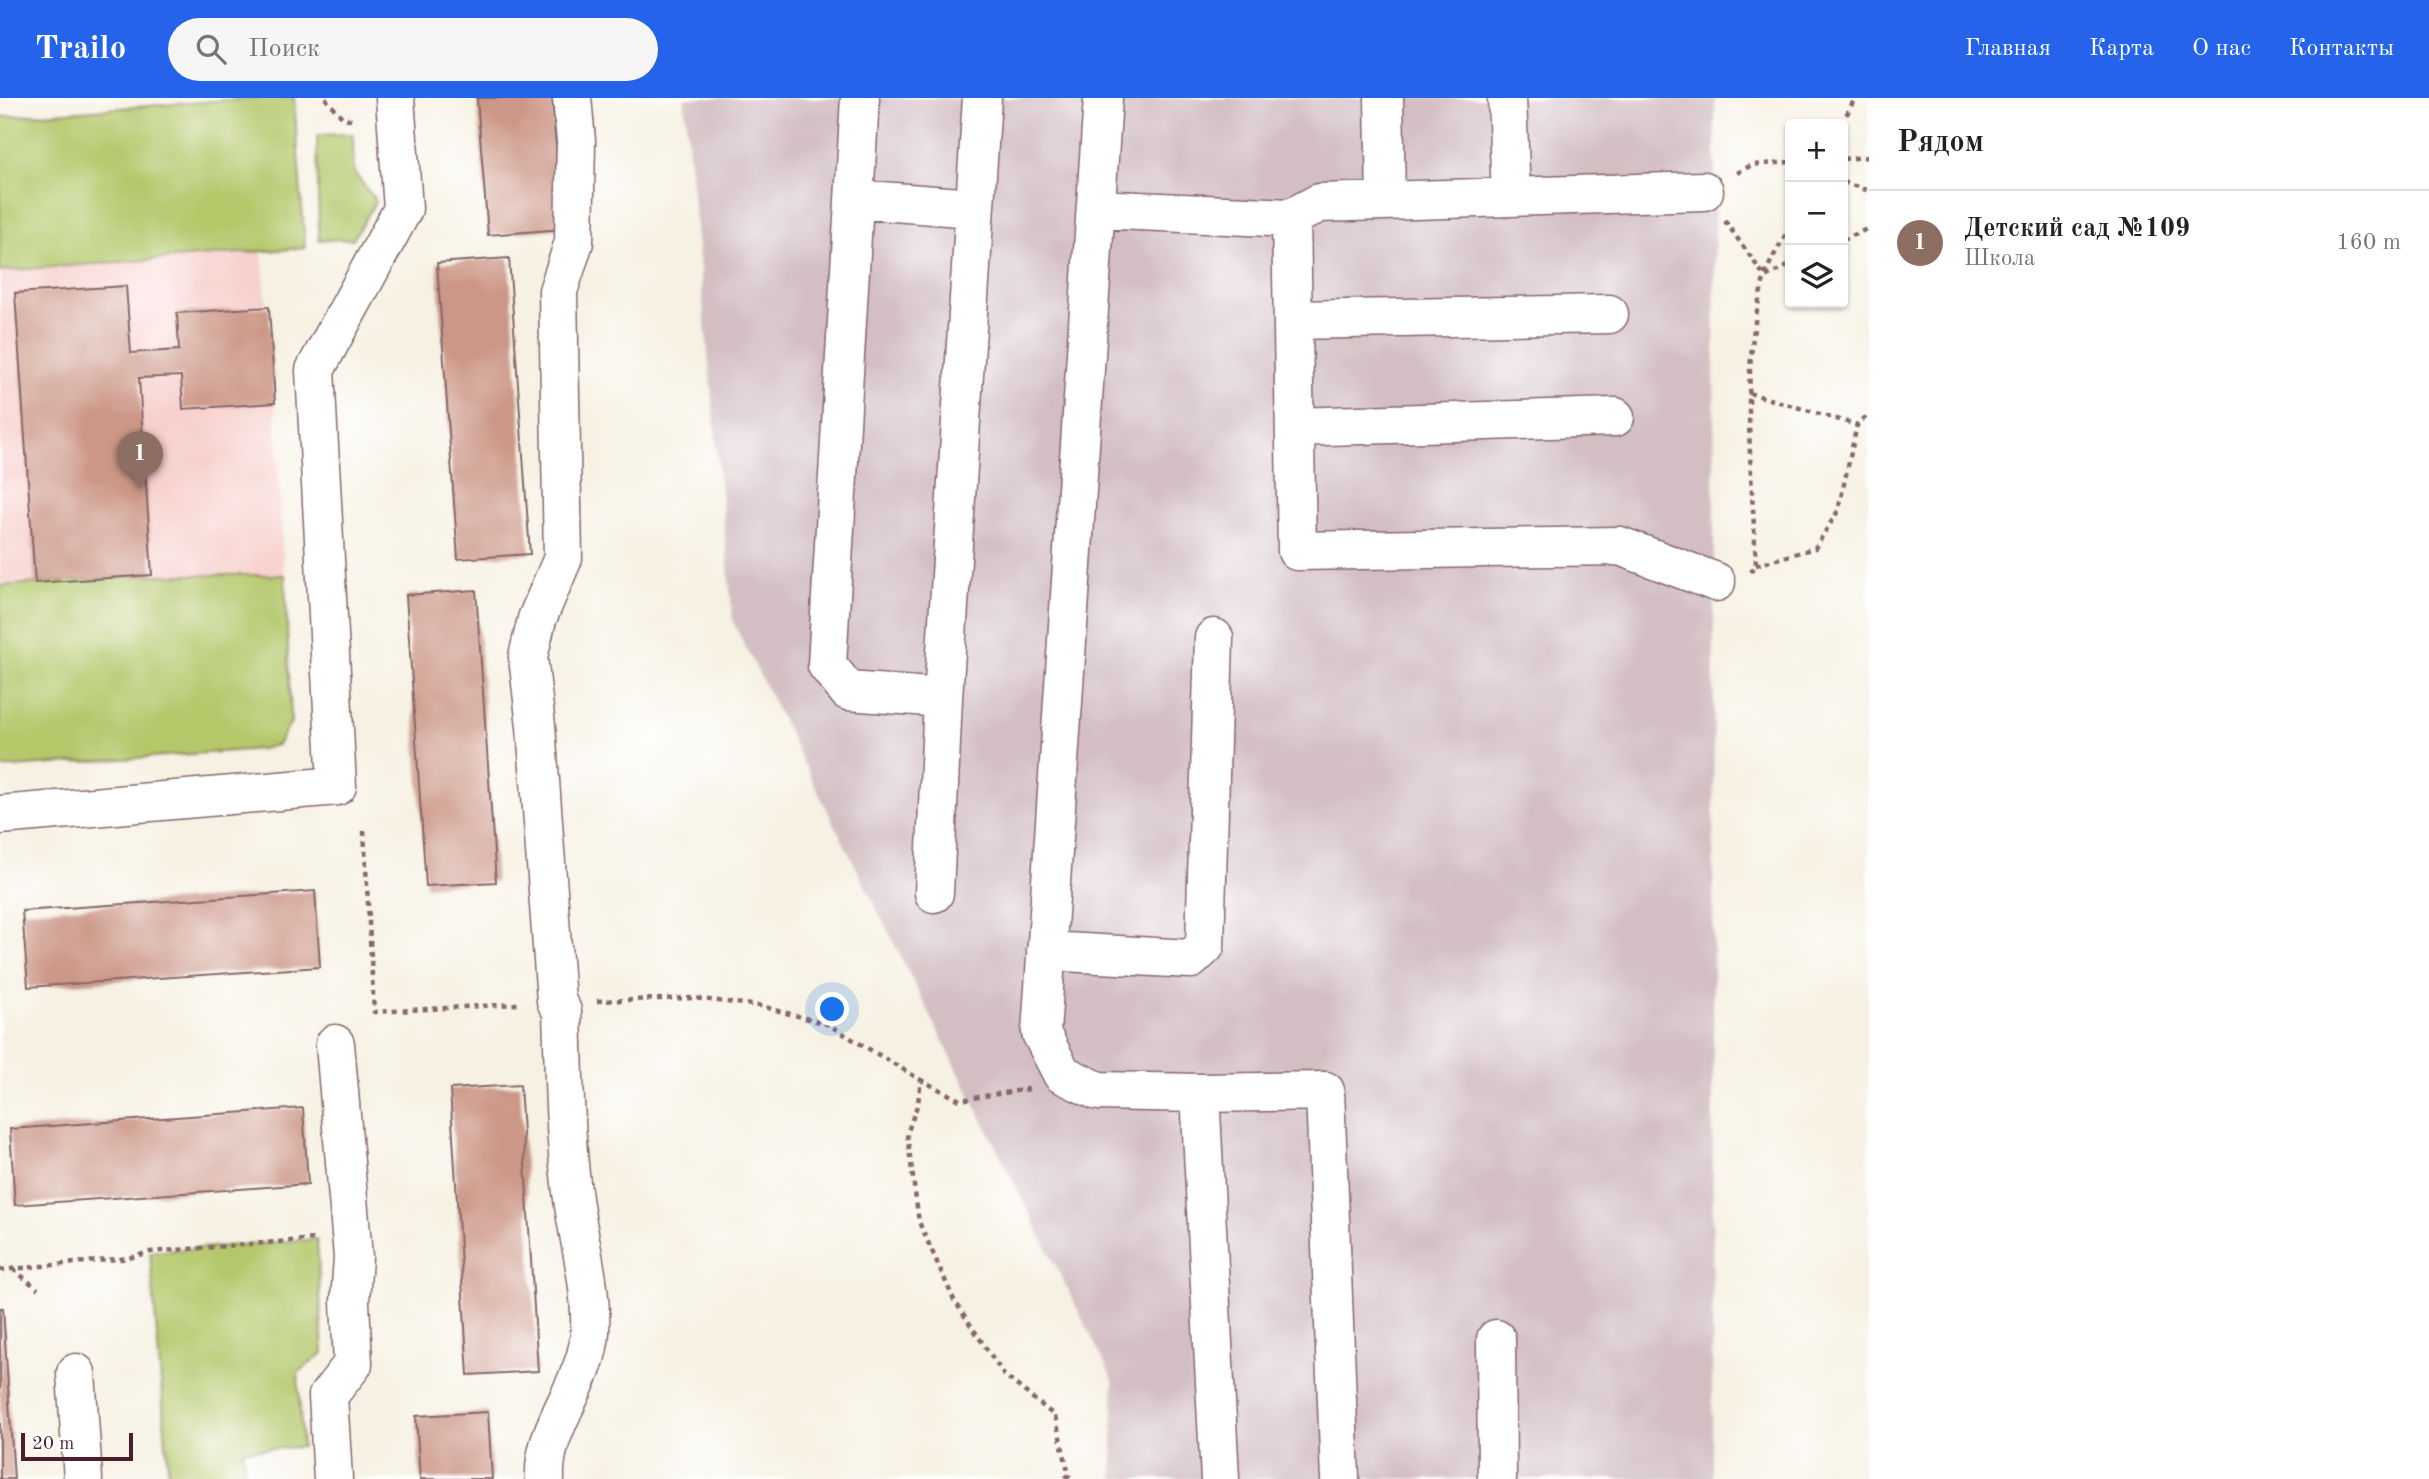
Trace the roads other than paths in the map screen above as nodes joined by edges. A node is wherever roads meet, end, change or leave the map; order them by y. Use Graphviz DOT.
graph roads {
  1 [pos="395,98"];
  2 [pos="572,98"];
  3 [pos="860,98"];
  4 [pos="982,98"];
  5 [pos="1103,98"];
  6 [pos="1384,98"];
  7 [pos="1507,98"];
  8 [pos="1704,191"];
  9 [pos="1511,197"];
  10 [pos="854,199"];
  11 [pos="1386,201"];
  12 [pos="974,208"];
  13 [pos="1096,209"];
  14 [pos="1291,218"];
  15 [pos="1609,314"];
  16 [pos="1293,320"];
  17 [pos="1615,417"];
  18 [pos="1295,427"];
  19 [pos="1716,582"];
  20 [pos="1214,638"];
  21 [pos="943,698"];
  22 [pos="0,815"];
  23 [pos="934,893"];
  24 [pos="1046,951"];
  25 [pos="335,1044"];
  26 [pos="1200,1093"];
  27 [pos="1496,1339"];
  28 [pos="76,1373"];
  29 [pos="83,1479"];
  30 [pos="333,1479"];
  31 [pos="545,1479"];
  32 [pos="1220,1479"];
  33 [pos="1340,1479"];
  34 [pos="1497,1479"];
  1 -- 22 [label="lane"];
  2 -- 31 [label="lane"];
  3 -- 10 [label="lane"];
  4 -- 12 [label="lane"];
  5 -- 13 [label="lane"];
  6 -- 11 [label="lane"];
  7 -- 9 [label="lane"];
  8 -- 9 [label="lane"];
  9 -- 11 [label="lane"];
  10 -- 12 [label="lane"];
  10 -- 21 [label="lane"];
  11 -- 14 [label="lane"];
  12 -- 21 [label="lane"];
  13 -- 14 [label="lane"];
  13 -- 24 [label="lane"];
  14 -- 16 [label="lane"];
  15 -- 16 [label="lane"];
  16 -- 18 [label="lane"];
  17 -- 18 [label="lane"];
  18 -- 19 [label="lane"];
  20 -- 24 [label="lane"];
  21 -- 23 [label="lane"];
  24 -- 26 [label="lane"];
  25 -- 30 [label="lane"];
  26 -- 32 [label="lane"];
  26 -- 33 [label="lane"];
  27 -- 34 [label="lane"];
  28 -- 29 [label="lane"];
}
